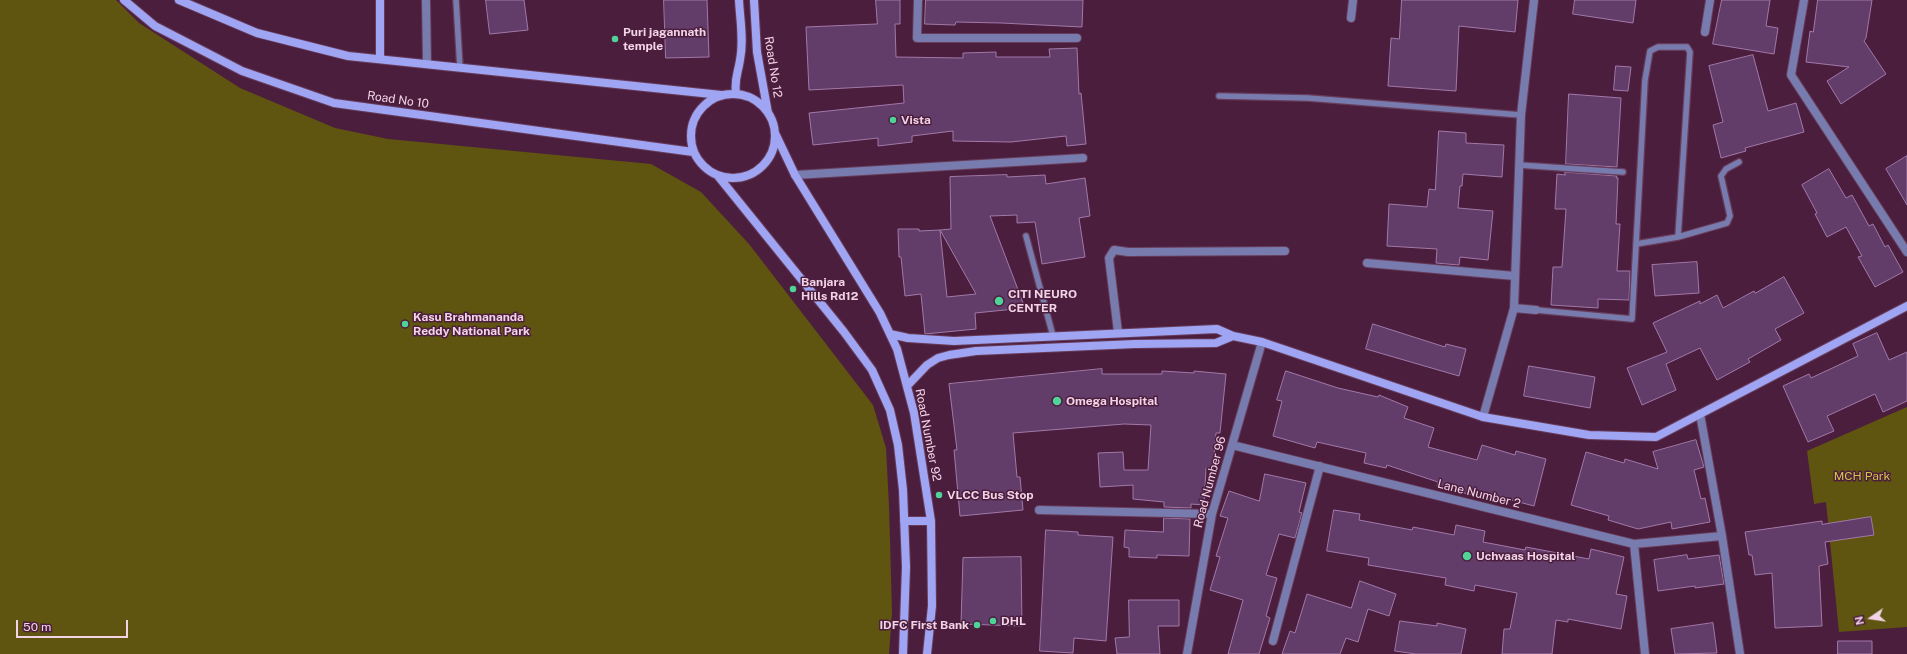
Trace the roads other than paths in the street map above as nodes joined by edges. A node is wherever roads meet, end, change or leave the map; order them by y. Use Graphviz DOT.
graph roads {
  1 [pos="124,0"];
  2 [pos="179,0"];
  3 [pos="380,0"];
  4 [pos="426,0"];
  5 [pos="456,0"];
  6 [pos="739,0"];
  7 [pos="754,0"];
  8 [pos="918,0"];
  9 [pos="1353,0"];
  10 [pos="1534,0"];
  11 [pos="1710,0"];
  12 [pos="1804,0"];
  13 [pos="1351,18"];
  14 [pos="1705,32"];
  15 [pos="1077,38"];
  16 [pos="380,60"];
  17 [pos="427,64"];
  18 [pos="460,68"];
  19 [pos="736,94"];
  20 [pos="721,95"];
  21 [pos="1219,96"];
  22 [pos="768,113"];
  23 [pos="1521,115"];
  24 [pos="775,133"];
  25 [pos="693,152"];
  26 [pos="1083,158"];
  27 [pos="1739,162"];
  28 [pos="1519,165"];
  29 [pos="1623,172"];
  30 [pos="794,175"];
  31 [pos="718,176"];
  32 [pos="1026,236"];
  33 [pos="1678,237"];
  34 [pos="1636,244"];
  35 [pos="1285,251"];
  36 [pos="1907,252"];
  37 [pos="1367,263"];
  38 [pos="1515,276"];
  39 [pos="1907,306"];
  40 [pos="1514,308"];
  41 [pos="1536,310"];
  42 [pos="1118,332"];
  43 [pos="890,334"];
  44 [pos="1053,336"];
  45 [pos="1234,336"];
  46 [pos="1262,342"];
  47 [pos="907,386"];
  48 [pos="1700,414"];
  49 [pos="1483,417"];
  50 [pos="1232,445"];
  51 [pos="1320,466"];
  52 [pos="1039,510"];
  53 [pos="1212,514"];
  54 [pos="904,521"];
  55 [pos="931,521"];
  56 [pos="1722,536"];
  57 [pos="1634,544"];
  58 [pos="1273,641"];
  59 [pos="903,654"];
  60 [pos="927,654"];
  61 [pos="1187,654"];
  62 [pos="1645,654"];
  63 [pos="1740,654"];
  1 -- 25 [label="main road, Road No 10"];
  2 -- 16 [label="main road"];
  3 -- 16 [label="main road"];
  4 -- 17 [label="street"];
  5 -- 18 [label="lane"];
  6 -- 19 [label="main road"];
  7 -- 22 [label="main road, Road No 12"];
  8 -- 15 [label="street"];
  9 -- 13 [label="street"];
  10 -- 23 [label="street"];
  11 -- 14 [label="street"];
  12 -- 36 [label="street"];
  16 -- 17 [label="main road"];
  17 -- 18 [label="main road"];
  18 -- 20 [label="main road"];
  19 -- 20 [label="main road"];
  19 -- 22 [label="main road"];
  20 -- 25 [label="main road"];
  21 -- 23 [label="lane"];
  22 -- 24 [label="main road"];
  23 -- 28 [label="street"];
  24 -- 30 [label="main road, Road Number 92"];
  24 -- 31 [label="main road"];
  25 -- 31 [label="main road"];
  26 -- 30 [label="street"];
  27 -- 33 [label="lane"];
  28 -- 29 [label="lane"];
  28 -- 38 [label="street"];
  30 -- 43 [label="main road, Road Number 92"];
  31 -- 54 [label="main road"];
  32 -- 44 [label="lane"];
  33 -- 34 [label="lane"];
  33 -- 34 [label="lane"];
  34 -- 41 [label="lane"];
  35 -- 42 [label="street"];
  37 -- 38 [label="street"];
  38 -- 40 [label="street"];
  39 -- 48 [label="main road"];
  40 -- 41 [label="street"];
  40 -- 49 [label="street"];
  42 -- 44 [label="main road"];
  42 -- 45 [label="main road"];
  43 -- 44 [label="main road"];
  43 -- 47 [label="main road, Road Number 92"];
  45 -- 46 [label="main road"];
  45 -- 47 [label="main road"];
  46 -- 49 [label="main road"];
  46 -- 50 [label="street, Road Number 96"];
  47 -- 55 [label="main road, Road Number 92"];
  48 -- 49 [label="main road"];
  48 -- 56 [label="street"];
  50 -- 51 [label="street, Lane Number 2"];
  50 -- 53 [label="street, Road Number 96"];
  51 -- 57 [label="street, Lane Number 2"];
  51 -- 58 [label="street"];
  52 -- 53 [label="street"];
  53 -- 61 [label="street, Road Number 96"];
  54 -- 55 [label="main road"];
  54 -- 59 [label="main road"];
  55 -- 60 [label="main road, Road Number 92"];
  56 -- 57 [label="street, Lane Number 2"];
  56 -- 63 [label="street"];
  57 -- 62 [label="street"];
}
